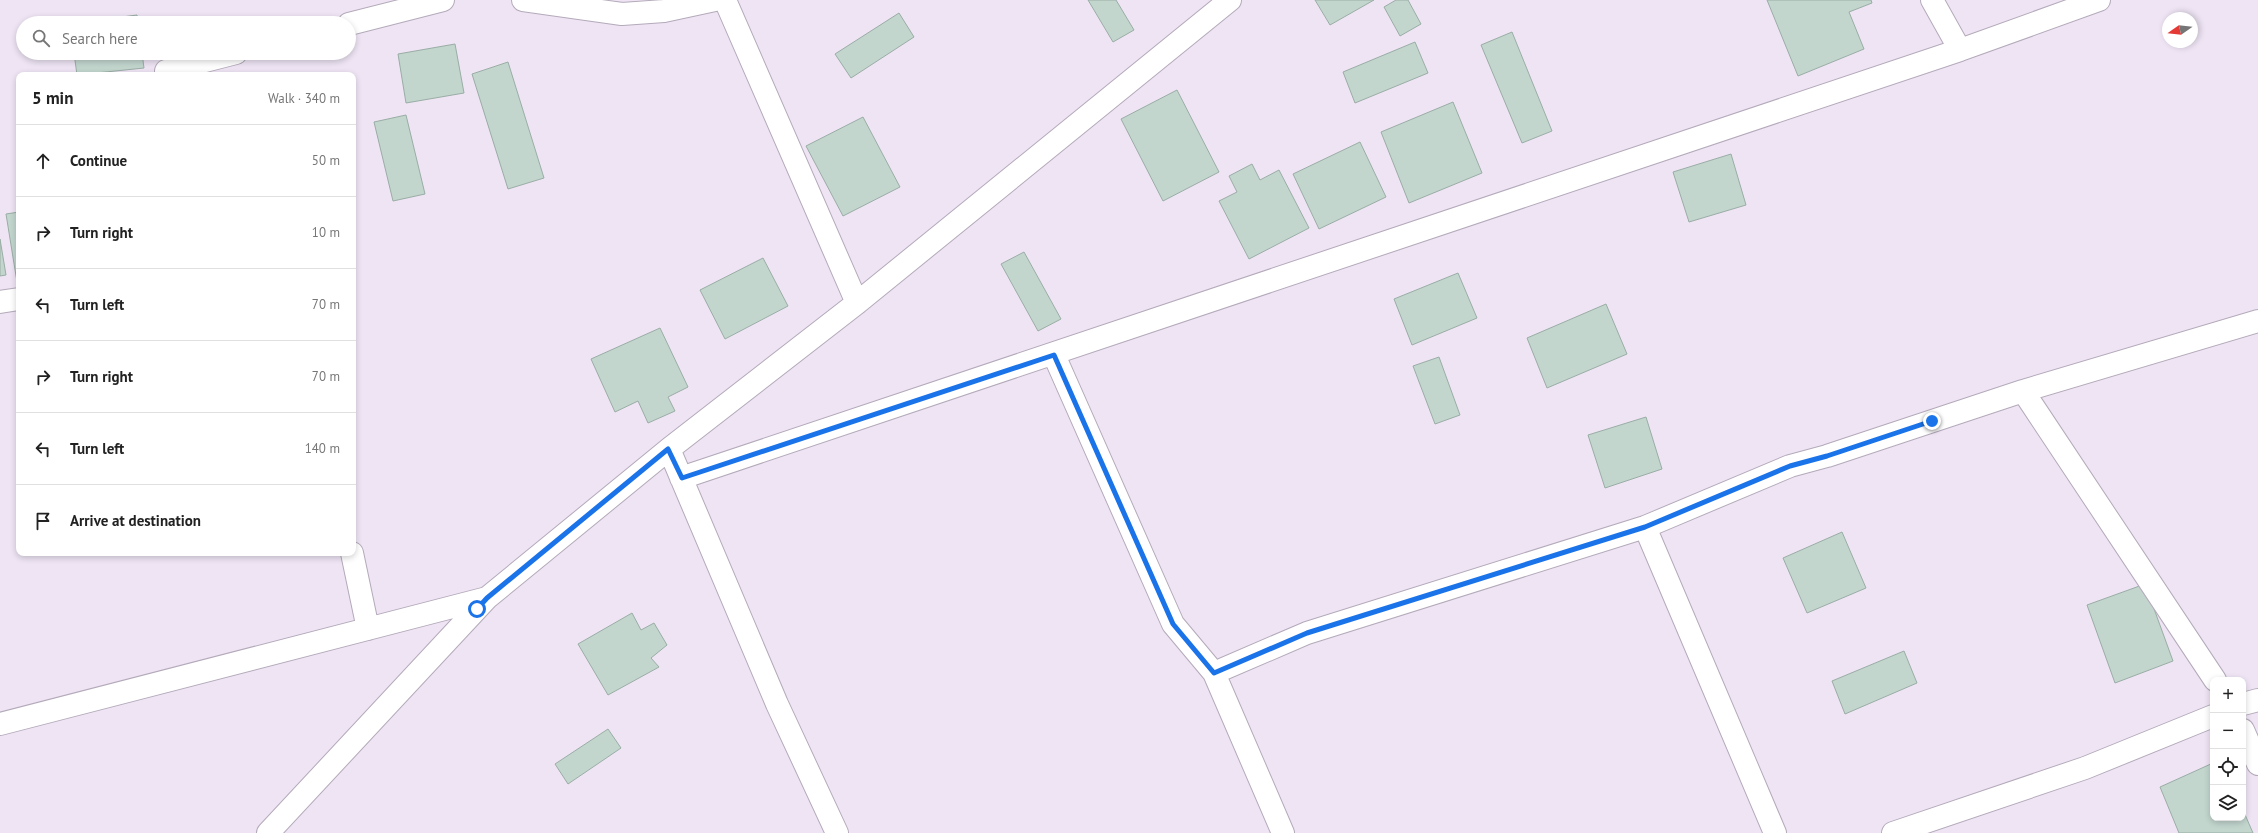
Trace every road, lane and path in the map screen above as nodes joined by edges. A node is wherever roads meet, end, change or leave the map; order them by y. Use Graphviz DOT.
graph roads {
  1 [pos="443,0"];
  2 [pos="523,0"];
  3 [pos="715,0"];
  4 [pos="725,0"];
  5 [pos="1230,0"];
  6 [pos="1932,0"];
  7 [pos="2099,0"];
  8 [pos="356,22"];
  9 [pos="1960,50"];
  10 [pos="209,60"];
  11 [pos="166,71"];
  12 [pos="16,299"];
  13 [pos="0,302"];
  14 [pos="857,303"];
  15 [pos="2258,321"];
  16 [pos="1054,355"];
  17 [pos="2023,391"];
  18 [pos="668,449"];
  19 [pos="682,478"];
  20 [pos="1645,527"];
  21 [pos="353,556"];
  22 [pos="487,598"];
  23 [pos="368,629"];
  24 [pos="1214,673"];
  25 [pos="2213,677"];
  26 [pos="2258,700"];
  27 [pos="2246,703"];
  28 [pos="2210,717"];
  29 [pos="0,724"];
  30 [pos="2246,737"];
  31 [pos="2258,764"];
  32 [pos="268,833"];
  33 [pos="837,833"];
  34 [pos="1283,833"];
  35 [pos="1775,833"];
  36 [pos="1893,833"];
  1 -- 8 [label="street"];
  2 -- 3 [label="street"];
  4 -- 14 [label="street"];
  5 -- 14 [label="street"];
  6 -- 9 [label="street"];
  7 -- 9 [label="street"];
  9 -- 16 [label="street"];
  10 -- 11 [label="street"];
  12 -- 13 [label="street"];
  14 -- 18 [label="street"];
  15 -- 17 [label="street"];
  16 -- 19 [label="street"];
  16 -- 24 [label="street"];
  17 -- 20 [label="street"];
  17 -- 25 [label="street"];
  18 -- 19 [label="street"];
  18 -- 22 [label="street"];
  19 -- 33 [label="street"];
  20 -- 24 [label="street"];
  20 -- 35 [label="street"];
  21 -- 23 [label="street"];
  22 -- 23 [label="street"];
  22 -- 32 [label="street"];
  23 -- 29 [label="street"];
  24 -- 34 [label="street"];
  26 -- 27 [label="street"];
  28 -- 36 [label="street"];
  30 -- 31 [label="street"];
}
